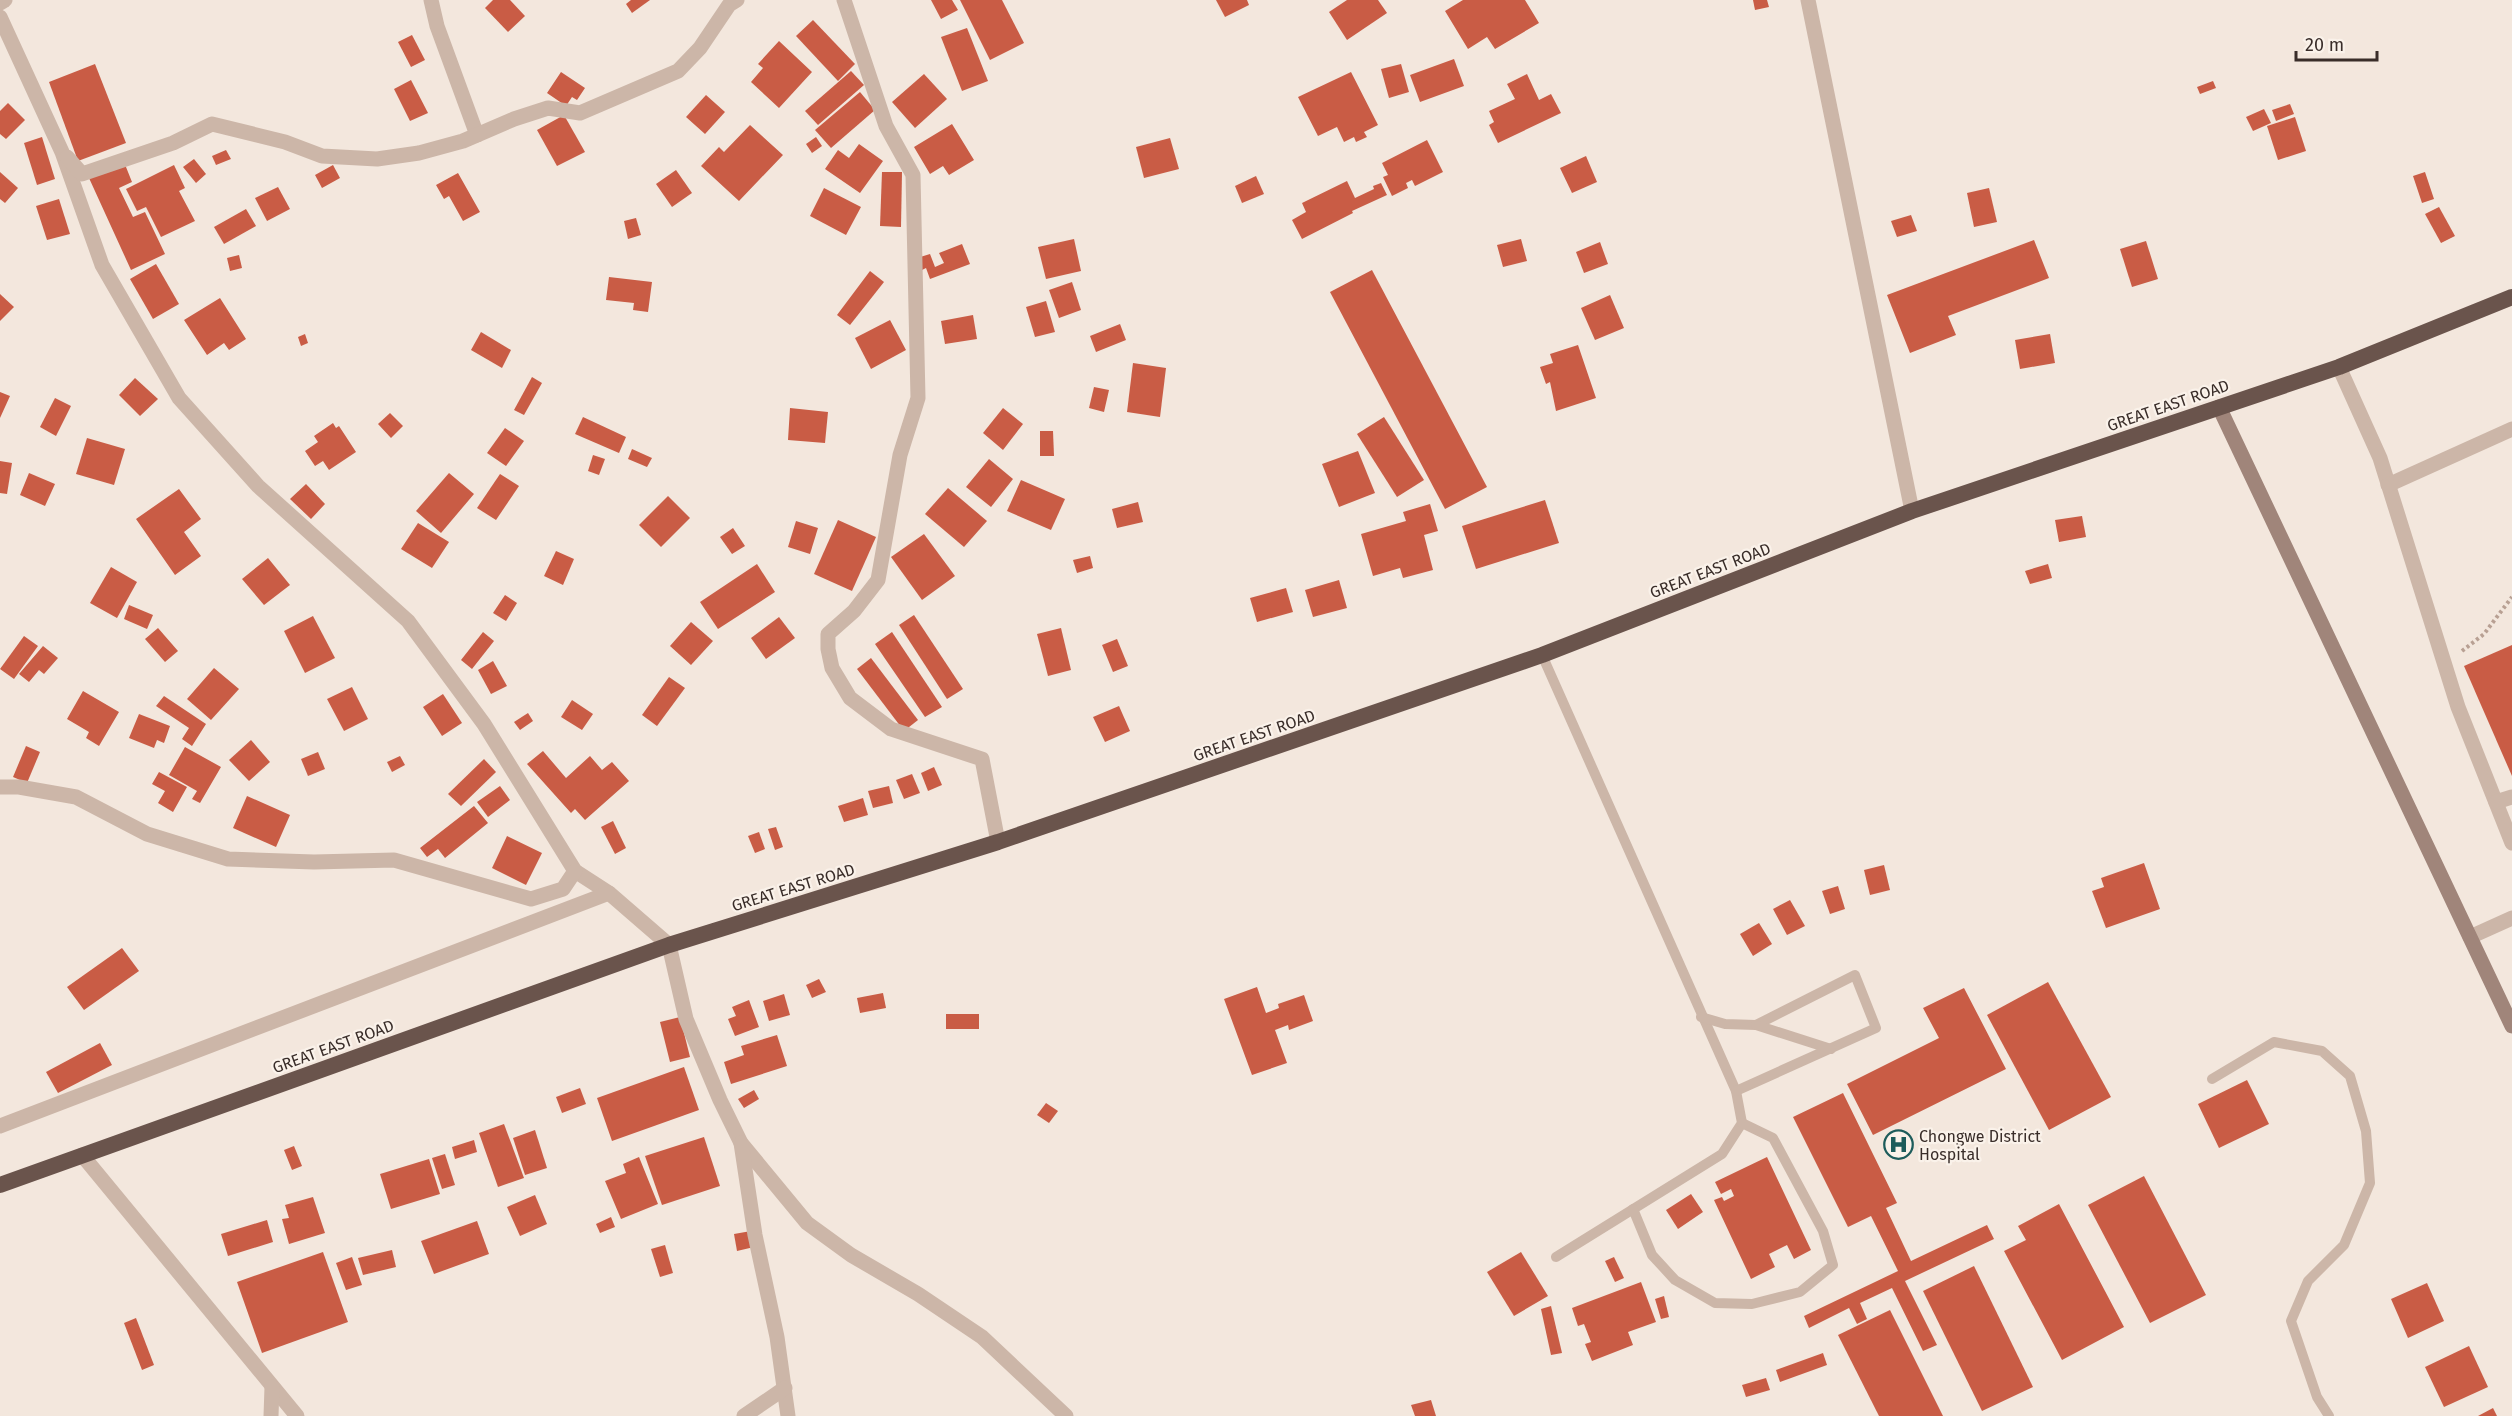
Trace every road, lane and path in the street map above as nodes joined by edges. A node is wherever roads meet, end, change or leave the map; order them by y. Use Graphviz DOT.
graph roads {
  1 [pos="5,0"];
  2 [pos="431,0"];
  3 [pos="737,0"];
  4 [pos="844,0"];
  5 [pos="1808,0"];
  6 [pos="0,3"];
  7 [pos="0,17"];
  8 [pos="477,135"];
  9 [pos="62,152"];
  10 [pos="2512,297"];
  11 [pos="2339,367"];
  12 [pos="2219,407"];
  13 [pos="2512,429"];
  14 [pos="2388,486"];
  15 [pos="1912,511"];
  16 [pos="2512,597"];
  17 [pos="1542,655"];
  18 [pos="2445,665"];
  19 [pos="0,787"];
  20 [pos="2512,797"];
  21 [pos="2496,802"];
  22 [pos="998,842"];
  23 [pos="2512,843"];
  24 [pos="574,871"];
  25 [pos="609,893"];
  26 [pos="2512,918"];
  27 [pos="2470,937"];
  28 [pos="669,945"];
  29 [pos="1701,1017"];
  30 [pos="1756,1025"];
  31 [pos="2512,1026"];
  32 [pos="1831,1049"];
  33 [pos="2212,1079"];
  34 [pos="1736,1091"];
  35 [pos="1742,1123"];
  36 [pos="0,1125"];
  37 [pos="741,1143"];
  38 [pos="82,1155"];
  39 [pos="0,1185"];
  40 [pos="1633,1209"];
  41 [pos="1556,1257"];
  42 [pos="272,1387"];
  43 [pos="785,1388"];
  44 [pos="271,1416"];
  45 [pos="297,1416"];
  46 [pos="744,1416"];
  47 [pos="788,1416"];
  48 [pos="1066,1416"];
  49 [pos="2329,1416"];
  1 -- 6 [label="street"];
  2 -- 8 [label="street"];
  3 -- 8 [label="street"];
  4 -- 22 [label="street"];
  5 -- 15 [label="street"];
  7 -- 9 [label="street"];
  8 -- 9 [label="street"];
  9 -- 24 [label="street"];
  10 -- 11 [label="highway, GREAT EAST ROAD"];
  11 -- 12 [label="highway, GREAT EAST ROAD"];
  11 -- 14 [label="street"];
  12 -- 15 [label="highway, GREAT EAST ROAD"];
  12 -- 27 [label="main road"];
  13 -- 14 [label="street"];
  14 -- 18 [label="street"];
  15 -- 17 [label="highway, GREAT EAST ROAD"];
  16 -- 18 [label="path"];
  17 -- 22 [label="highway, GREAT EAST ROAD"];
  17 -- 29 [label="lane"];
  18 -- 21 [label="street"];
  19 -- 24 [label="street"];
  20 -- 21 [label="street"];
  21 -- 23 [label="street"];
  22 -- 28 [label="highway, GREAT EAST ROAD"];
  24 -- 25 [label="street"];
  25 -- 28 [label="street"];
  25 -- 36 [label="street"];
  26 -- 27 [label="street"];
  27 -- 31 [label="main road"];
  28 -- 37 [label="street"];
  28 -- 38 [label="highway, GREAT EAST ROAD"];
  29 -- 30 [label="lane"];
  29 -- 34 [label="lane"];
  30 -- 32 [label="lane"];
  30 -- 32 [label="lane"];
  32 -- 34 [label="lane"];
  33 -- 49 [label="lane"];
  34 -- 35 [label="lane"];
  35 -- 40 [label="lane"];
  35 -- 40 [label="lane"];
  37 -- 43 [label="street"];
  37 -- 48 [label="street"];
  38 -- 39 [label="highway, GREAT EAST ROAD"];
  38 -- 42 [label="street"];
  40 -- 41 [label="lane"];
  42 -- 44 [label="street"];
  42 -- 45 [label="street"];
  43 -- 46 [label="street"];
  43 -- 47 [label="street"];
}
